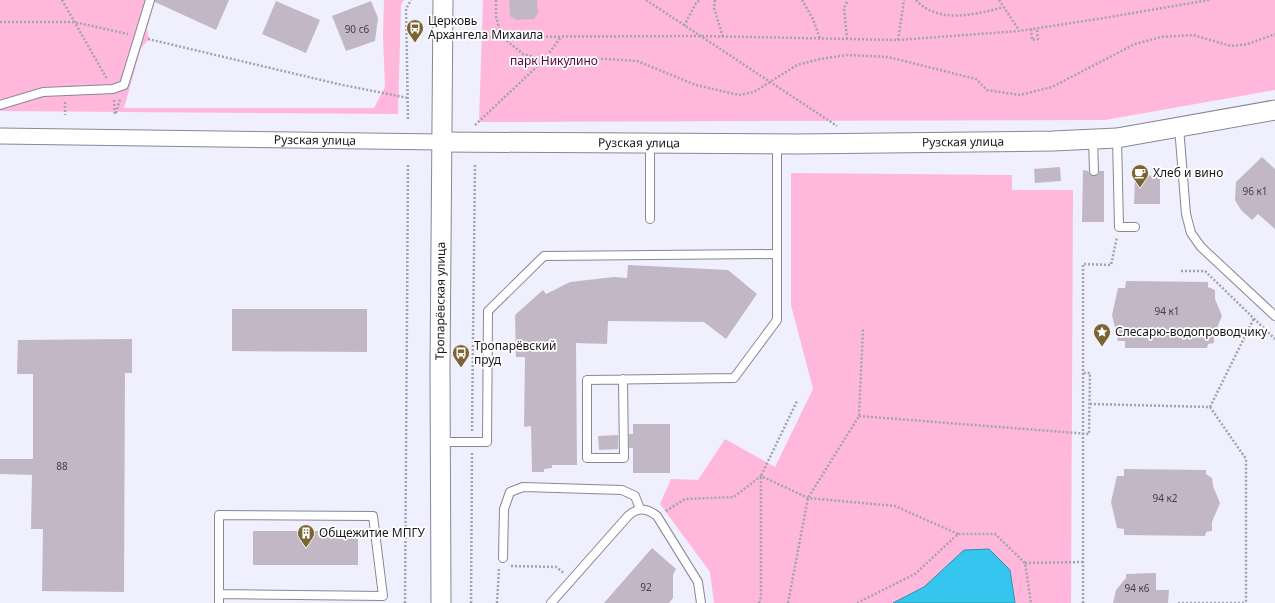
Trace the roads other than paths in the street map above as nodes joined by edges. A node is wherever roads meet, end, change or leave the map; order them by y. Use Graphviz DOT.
graph roads {
  1 [pos="150,0"];
  2 [pos="443,0"];
  3 [pos="0,105"];
  4 [pos="1275,110"];
  5 [pos="1179,127"];
  6 [pos="0,136"];
  7 [pos="1117,138"];
  8 [pos="1093,139"];
  9 [pos="442,142"];
  10 [pos="650,143"];
  11 [pos="777,144"];
  12 [pos="1094,171"];
  13 [pos="650,219"];
  14 [pos="1135,227"];
  15 [pos="777,254"];
  16 [pos="1275,316"];
  17 [pos="623,379"];
  18 [pos="441,442"];
  19 [pos="640,509"];
  20 [pos="503,558"];
  21 [pos="219,594"];
  22 [pos="699,602"];
  23 [pos="219,603"];
  24 [pos="441,603"];
  25 [pos="551,603"];
  1 -- 3 [label="lane"];
  2 -- 9 [label="street, Тропарёвская улица"];
  4 -- 5 [label="street, Рузская улица"];
  5 -- 7 [label="street, Рузская улица"];
  5 -- 16 [label="lane"];
  6 -- 9 [label="street, Рузская улица"];
  7 -- 8 [label="street, Рузская улица"];
  7 -- 14 [label="lane"];
  8 -- 11 [label="street, Рузская улица"];
  8 -- 12 [label="lane"];
  9 -- 10 [label="street, Рузская улица"];
  9 -- 18 [label="street, Тропарёвская улица"];
  10 -- 11 [label="street, Рузская улица"];
  10 -- 13 [label="lane"];
  11 -- 15 [label="lane"];
  15 -- 17 [label="lane"];
  15 -- 18 [label="lane"];
  17 -- 17 [label="lane"];
  18 -- 24 [label="street, Тропарёвская улица"];
  19 -- 20 [label="lane"];
  19 -- 22 [label="lane"];
  19 -- 25 [label="lane"];
  21 -- 21 [label="lane"];
  21 -- 23 [label="lane"];
}
